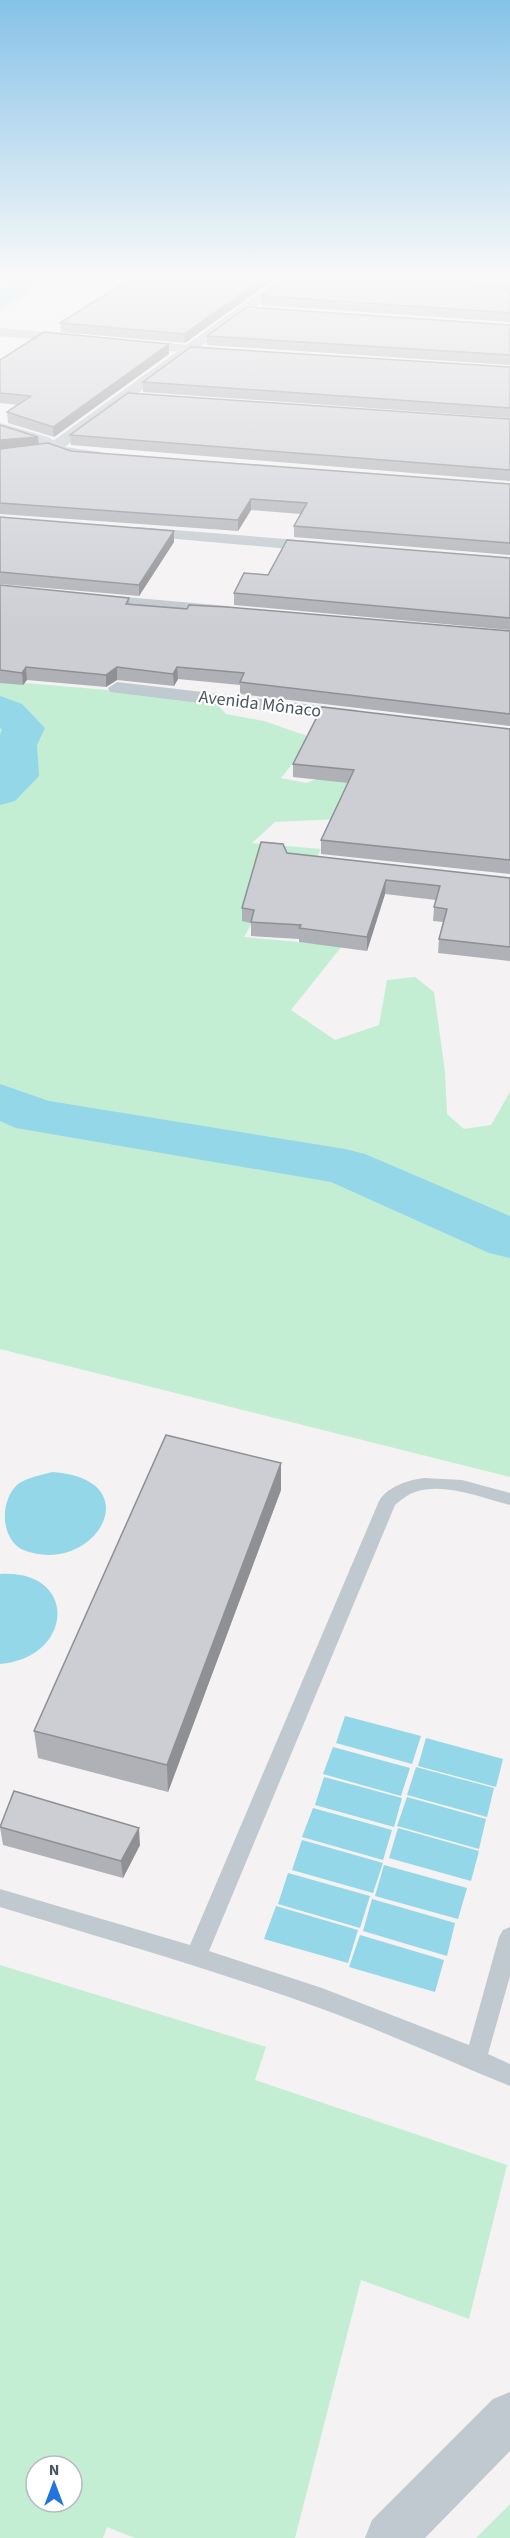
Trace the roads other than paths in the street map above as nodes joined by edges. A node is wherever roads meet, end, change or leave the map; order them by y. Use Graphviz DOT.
graph roads {
  1 [pos="128,392"];
  2 [pos="121,397"];
  3 [pos="145,399"];
  4 [pos="0,428"];
  5 [pos="48,449"];
  6 [pos="108,457"];
  7 [pos="119,531"];
  8 [pos="344,549"];
  9 [pos="69,597"];
  10 [pos="243,613"];
  11 [pos="117,688"];
  12 [pos="379,719"];
  13 [pos="510,1499"];
  14 [pos="0,1898"];
  15 [pos="510,1937"];
  16 [pos="196,1956"];
  17 [pos="476,2059"];
  18 [pos="510,2075"];
  19 [pos="510,2416"];
  20 [pos="390,2538"];
  1 -- 2 [label="street"];
  2 -- 3 [label="street"];
  2 -- 5 [label="street"];
  4 -- 5 [label="main road"];
  5 -- 6 [label="main road"];
  7 -- 8 [label="street"];
  9 -- 10 [label="street"];
  11 -- 12 [label="street, Avenida Mônaco"];
  13 -- 16 [label="lane"];
  14 -- 16 [label="lane"];
  15 -- 17 [label="lane"];
  16 -- 17 [label="lane"];
  17 -- 18 [label="lane"];
  19 -- 20 [label="street"];
}
